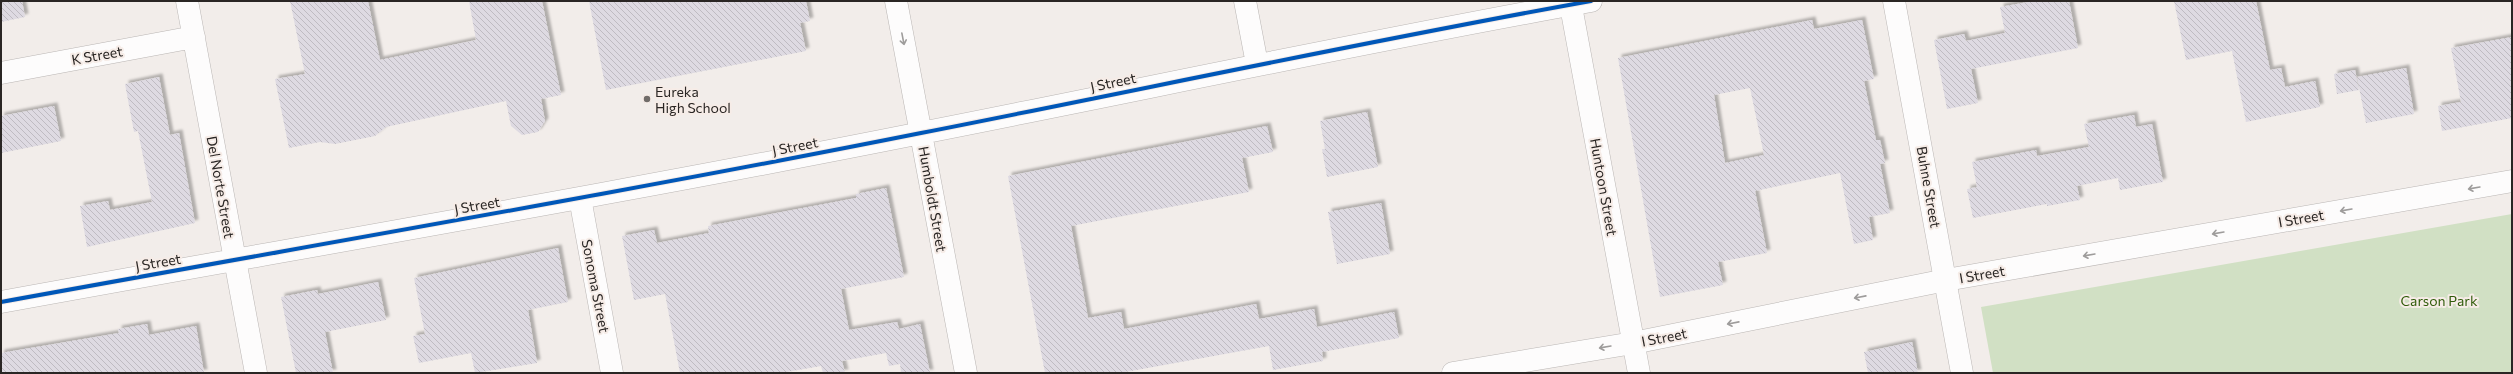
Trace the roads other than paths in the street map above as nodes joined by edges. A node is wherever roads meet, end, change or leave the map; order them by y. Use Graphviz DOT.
graph roads {
  1 [pos="187,1"];
  2 [pos="896,1"];
  3 [pos="1245,1"];
  4 [pos="1894,1"];
  5 [pos="1577,2"];
  6 [pos="194,37"];
  7 [pos="1257,64"];
  8 [pos="1,73"];
  9 [pos="921,133"];
  10 [pos="2512,181"];
  11 [pos="580,198"];
  12 [pos="234,259"];
  13 [pos="1946,280"];
  14 [pos="1,302"];
  15 [pos="1633,343"];
  16 [pos="256,373"];
  17 [pos="612,373"];
  18 [pos="966,373"];
  19 [pos="1453,373"];
  20 [pos="1639,373"];
  21 [pos="1962,373"];
  1 -- 6 [label="street, Del Norte Street"];
  2 -- 9 [label="street, Humboldt Street, one-way"];
  3 -- 7 [label="street"];
  4 -- 13 [label="street, Buhne Street"];
  5 -- 7 [label="street, J Street"];
  5 -- 15 [label="street, Huntoon Street"];
  6 -- 8 [label="street, K Street"];
  6 -- 12 [label="street, Del Norte Street"];
  7 -- 9 [label="street, J Street"];
  9 -- 11 [label="street, J Street"];
  9 -- 18 [label="street, Humboldt Street"];
  10 -- 13 [label="street, I Street, one-way"];
  11 -- 12 [label="street, J Street"];
  11 -- 17 [label="street, Sonoma Street"];
  12 -- 14 [label="street, J Street"];
  12 -- 16 [label="street, Del Norte Street"];
  13 -- 15 [label="street, I Street, one-way"];
  13 -- 21 [label="street, Buhne Street"];
  15 -- 19 [label="street, I Street, one-way"];
  15 -- 20 [label="street, Huntoon Street"];
}
